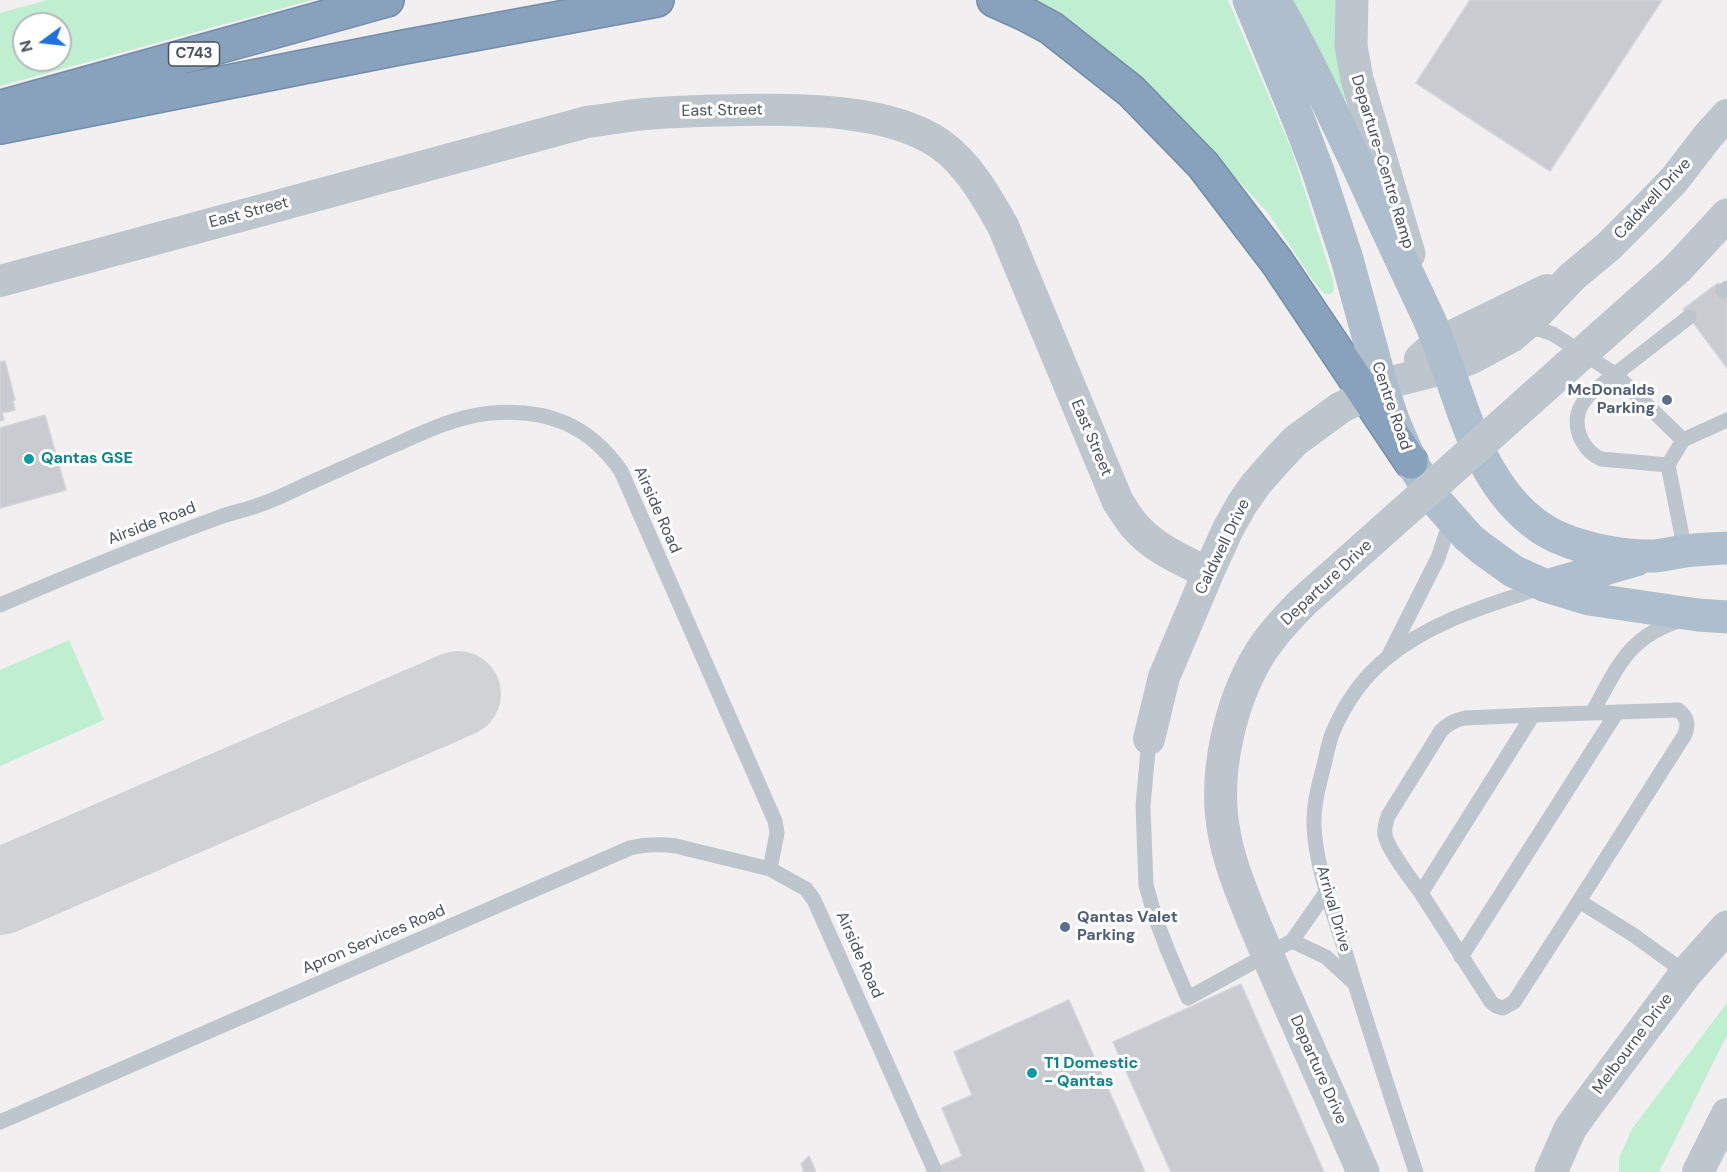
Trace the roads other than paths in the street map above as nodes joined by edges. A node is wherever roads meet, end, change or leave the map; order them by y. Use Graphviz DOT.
graph roads {
  1 [pos="387,0"];
  2 [pos="657,0"];
  3 [pos="994,0"];
  4 [pos="1249,0"];
  5 [pos="1274,0"];
  6 [pos="1352,0"];
  7 [pos="0,108"];
  8 [pos="1727,115"];
  9 [pos="0,127"];
  10 [pos="1727,215"];
  11 [pos="1727,232"];
  12 [pos="1678,268"];
  13 [pos="1572,278"];
  14 [pos="0,281"];
  15 [pos="1689,317"];
  16 [pos="1511,337"];
  17 [pos="1438,344"];
  18 [pos="1615,374"];
  19 [pos="1380,388"];
  20 [pos="1727,420"];
  21 [pos="1683,440"];
  22 [pos="1411,462"];
  23 [pos="1668,465"];
  24 [pos="1451,518"];
  25 [pos="1727,529"];
  26 [pos="1727,548"];
  27 [pos="1670,553"];
  28 [pos="1208,573"];
  29 [pos="1546,586"];
  30 [pos="0,605"];
  31 [pos="1713,616"];
  32 [pos="1388,658"];
  33 [pos="1617,712"];
  34 [pos="1592,713"];
  35 [pos="1533,715"];
  36 [pos="1149,739"];
  37 [pos="770,869"];
  38 [pos="1327,891"];
  39 [pos="1420,893"];
  40 [pos="1579,901"];
  41 [pos="1727,927"];
  42 [pos="1292,941"];
  43 [pos="1461,957"];
  44 [pos="1686,973"];
  45 [pos="1354,983"];
  46 [pos="1727,1114"];
  47 [pos="0,1122"];
  48 [pos="934,1169"];
  49 [pos="1552,1171"];
  50 [pos="1363,1172"];
  51 [pos="1416,1172"];
  52 [pos="1698,1172"];
  1 -- 7 [label="highway, C743"];
  2 -- 9 [label="highway"];
  3 -- 19 [label="highway"];
  4 -- 19 [label="main road, Centre Road"];
  5 -- 17 [label="main road"];
  6 -- 17 [label="street, Departure-Centre Ramp"];
  8 -- 13 [label="street, Caldwell Drive"];
  10 -- 12 [label="street"];
  11 -- 12 [label="street"];
  12 -- 50 [label="street, Departure Drive, bridge"];
  13 -- 16 [label="street, Caldwell Drive"];
  13 -- 17 [label="street, Caldwell Drive"];
  14 -- 28 [label="street, East Street"];
  15 -- 18 [label="lane"];
  16 -- 17 [label="street, Caldwell Drive"];
  16 -- 18 [label="lane"];
  17 -- 19 [label="street, Caldwell Drive"];
  17 -- 27 [label="main road"];
  18 -- 21 [label="lane"];
  18 -- 23 [label="lane"];
  19 -- 22 [label="highway"];
  19 -- 28 [label="street, Caldwell Drive"];
  20 -- 21 [label="lane"];
  21 -- 23 [label="lane"];
  22 -- 24 [label="main road, Centre Road"];
  23 -- 27 [label="lane"];
  24 -- 29 [label="main road, Centre Road"];
  24 -- 32 [label="lane, Arrival Drive"];
  25 -- 27 [label="main road"];
  26 -- 27 [label="main road"];
  27 -- 29 [label="main road, Arrival Drive"];
  28 -- 36 [label="street, Caldwell Drive"];
  29 -- 31 [label="main road, Centre Road"];
  29 -- 32 [label="lane, Arrival Drive"];
  30 -- 37 [label="lane, Airside Road"];
  31 -- 34 [label="lane"];
  32 -- 38 [label="lane, Arrival Drive"];
  33 -- 34 [label="lane"];
  33 -- 40 [label="lane"];
  33 -- 43 [label="lane"];
  34 -- 35 [label="lane"];
  35 -- 39 [label="lane"];
  35 -- 39 [label="lane"];
  36 -- 42 [label="lane"];
  37 -- 47 [label="lane, Apron Services Road"];
  37 -- 48 [label="lane, Airside Road"];
  38 -- 42 [label="lane"];
  38 -- 45 [label="lane, Arrival Drive"];
  39 -- 43 [label="lane"];
  40 -- 43 [label="lane"];
  40 -- 44 [label="lane"];
  41 -- 44 [label="street, Melbourne Drive"];
  42 -- 45 [label="lane"];
  44 -- 49 [label="street, Melbourne Drive"];
  45 -- 51 [label="lane, Arrival Drive"];
  46 -- 52 [label="street"];
}
